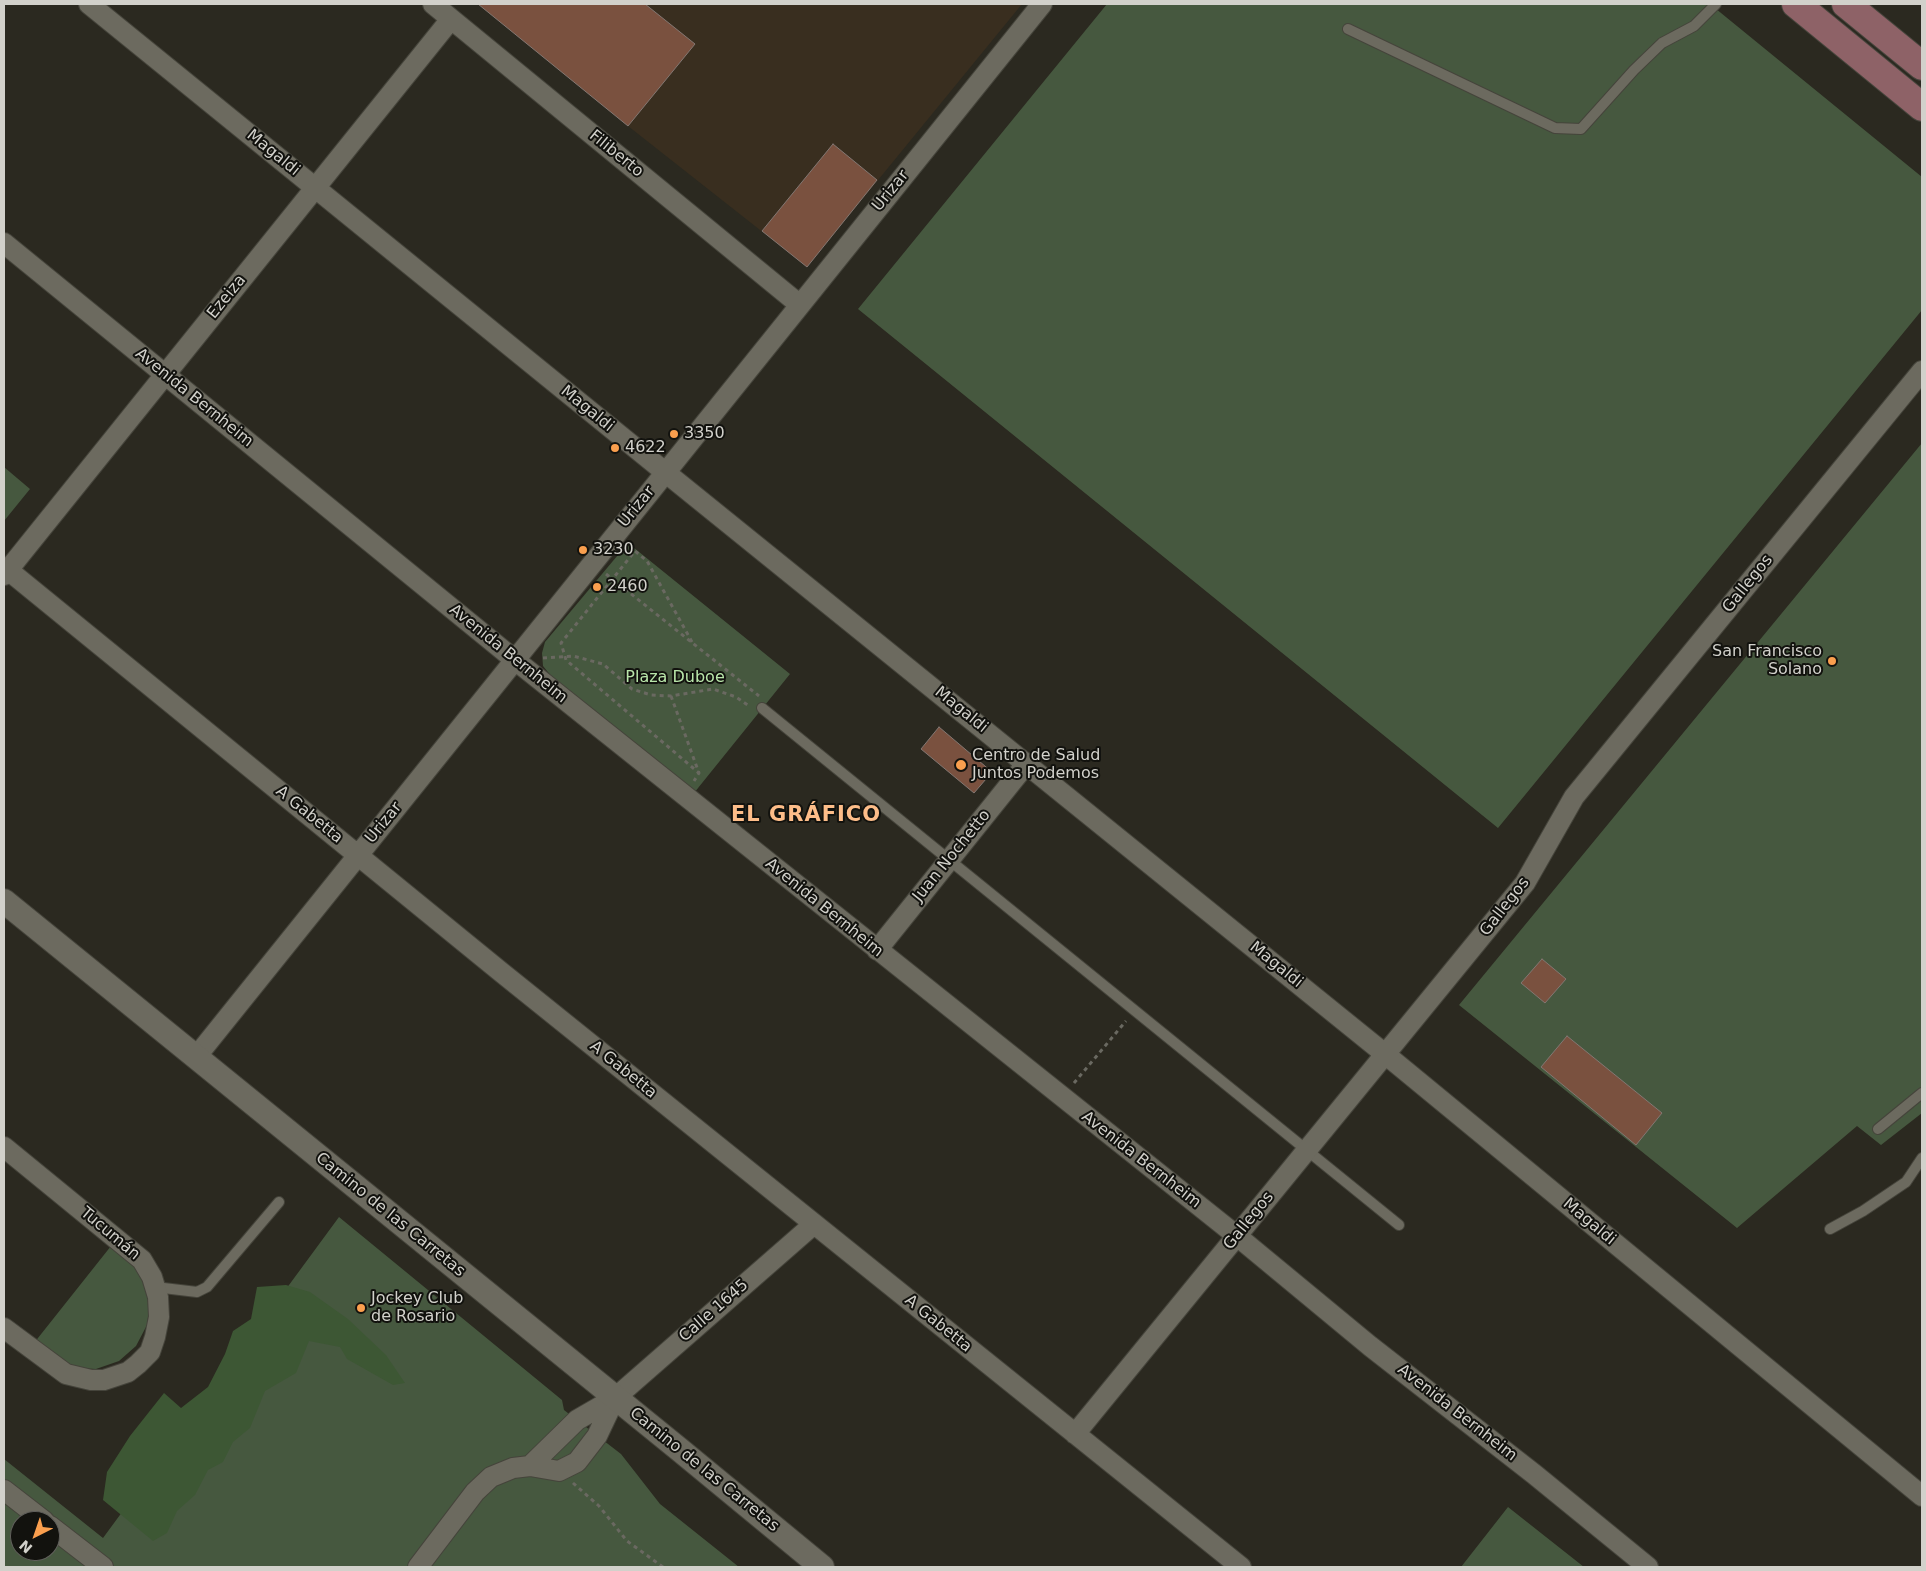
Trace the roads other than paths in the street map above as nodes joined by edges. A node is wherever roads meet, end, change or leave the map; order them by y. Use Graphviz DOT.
graph roads {
  1 [pos="89,4"];
  2 [pos="433,4"];
  3 [pos="1042,4"];
  4 [pos="1716,4"];
  5 [pos="1796,4"];
  6 [pos="1846,4"];
  7 [pos="451,18"];
  8 [pos="1348,29"];
  9 [pos="1922,66"];
  10 [pos="1922,107"];
  11 [pos="315,187"];
  12 [pos="4,243"];
  13 [pos="800,305"];
  14 [pos="1922,371"];
  15 [pos="165,374"];
  16 [pos="665,472"];
  17 [pos="6,572"];
  18 [pos="515,660"];
  19 [pos="762,708"];
  20 [pos="1027,763"];
  21 [pos="358,855"];
  22 [pos="949,860"];
  23 [pos="4,900"];
  24 [pos="877,950"];
  25 [pos="1386,1054"];
  26 [pos="196,1057"];
  27 [pos="1922,1094"];
  28 [pos="1878,1129"];
  29 [pos="4,1147"];
  30 [pos="1306,1150"];
  31 [pos="1922,1158"];
  32 [pos="279,1202"];
  33 [pos="814,1224"];
  34 [pos="1399,1225"];
  35 [pos="1830,1229"];
  36 [pos="1237,1236"];
  37 [pos="155,1287"];
  38 [pos="4,1328"];
  39 [pos="615,1398"];
  40 [pos="1074,1434"];
  41 [pos="530,1466"];
  42 [pos="4,1490"];
  43 [pos="1922,1496"];
  44 [pos="31,1511"];
  45 [pos="60,1534"];
  46 [pos="103,1567"];
  47 [pos="418,1567"];
  48 [pos="822,1567"];
  49 [pos="1241,1567"];
  50 [pos="1648,1567"];
  1 -- 11 [label="street, Magaldi"];
  2 -- 7 [label="street, Filiberto"];
  3 -- 13 [label="street, Urizar"];
  4 -- 8 [label="lane"];
  5 -- 10 [label="main road"];
  6 -- 9 [label="main road"];
  7 -- 11 [label="street, Ezeiza"];
  7 -- 13 [label="street, Filiberto"];
  11 -- 15 [label="street, Ezeiza"];
  11 -- 16 [label="street, Magaldi"];
  12 -- 15 [label="street, Avenida Bernheim"];
  13 -- 16 [label="street, Urizar"];
  14 -- 25 [label="street, Gallegos"];
  15 -- 17 [label="street, Ezeiza"];
  15 -- 18 [label="street, Avenida Bernheim"];
  16 -- 18 [label="street, Urizar"];
  16 -- 20 [label="street, Magaldi"];
  17 -- 21 [label="street, A Gabetta"];
  18 -- 21 [label="street, Urizar"];
  18 -- 24 [label="street, Avenida Bernheim"];
  19 -- 22 [label="lane"];
  20 -- 22 [label="street, Juan Nochetto"];
  20 -- 25 [label="street, Magaldi"];
  21 -- 26 [label="street, Urizar"];
  21 -- 33 [label="street, A Gabetta"];
  22 -- 24 [label="street, Juan Nochetto"];
  22 -- 30 [label="lane"];
  23 -- 26 [label="street, Camino de las Carretas"];
  24 -- 36 [label="street, Avenida Bernheim"];
  25 -- 30 [label="street, Gallegos"];
  25 -- 43 [label="street, Magaldi"];
  26 -- 39 [label="street, Camino de las Carretas"];
  27 -- 28 [label="lane"];
  29 -- 37 [label="street, Tucumán"];
  30 -- 34 [label="lane"];
  30 -- 36 [label="street, Gallegos"];
  31 -- 35 [label="lane"];
  32 -- 37 [label="lane"];
  33 -- 39 [label="street, Calle 1645"];
  33 -- 40 [label="street, A Gabetta"];
  36 -- 40 [label="street, Gallegos"];
  36 -- 50 [label="street, Avenida Bernheim"];
  37 -- 38 [label="street, Tucumán"];
  39 -- 41 [label="street"];
  39 -- 41 [label="street"];
  39 -- 48 [label="street, Camino de las Carretas"];
  40 -- 49 [label="street, A Gabetta"];
  41 -- 47 [label="street"];
  42 -- 44 [label="street"];
  45 -- 46 [label="street"];
}
